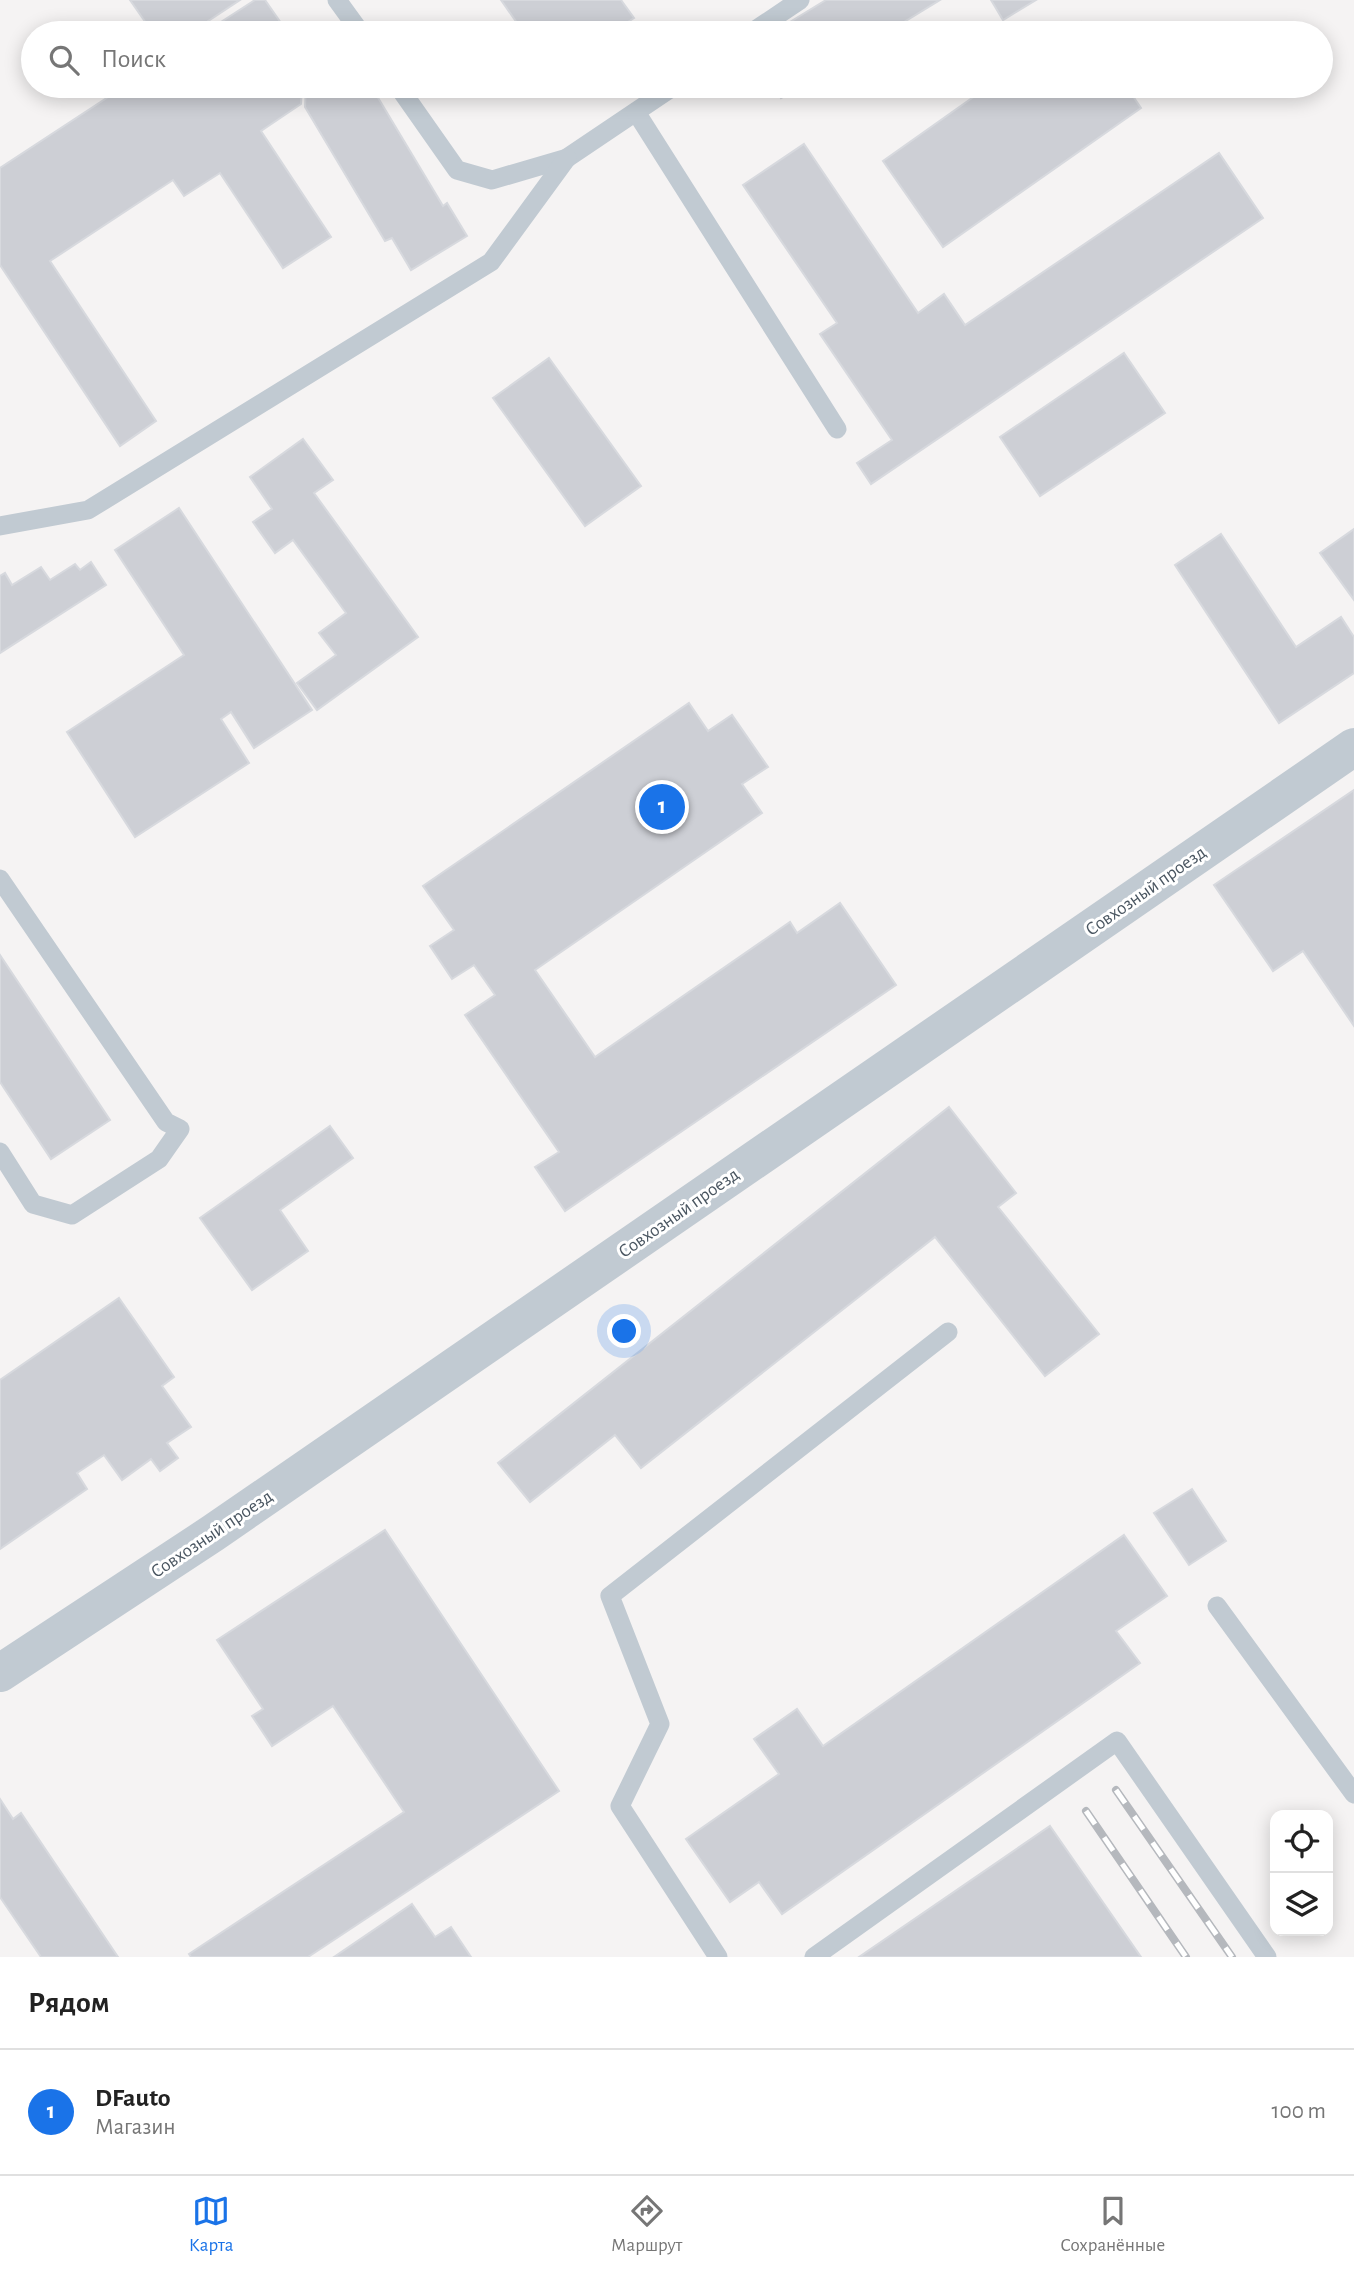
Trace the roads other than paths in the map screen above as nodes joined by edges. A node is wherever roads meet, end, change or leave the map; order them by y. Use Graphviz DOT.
graph roads {
  1 [pos="337,0"];
  2 [pos="800,0"];
  3 [pos="352,21"];
  4 [pos="769,21"];
  5 [pos="406,98"];
  6 [pos="656,98"];
  7 [pos="636,112"];
  8 [pos="567,158"];
  9 [pos="837,429"];
  10 [pos="0,526"];
  11 [pos="1354,747"];
  12 [pos="0,879"];
  13 [pos="0,1152"];
  14 [pos="948,1332"];
  15 [pos="1217,1606"];
  16 [pos="0,1673"];
  17 [pos="1354,1794"];
  18 [pos="718,1957"];
  19 [pos="814,1957"];
  20 [pos="1267,1957"];
  1 -- 3 [label="lane"];
  2 -- 4 [label="lane"];
  5 -- 8 [label="lane"];
  6 -- 7 [label="lane"];
  7 -- 8 [label="lane"];
  7 -- 9 [label="lane"];
  8 -- 10 [label="lane"];
  11 -- 16 [label="street, Совхозный проезд"];
  12 -- 13 [label="lane"];
  14 -- 18 [label="lane"];
  15 -- 17 [label="lane"];
  19 -- 20 [label="lane"];
}
